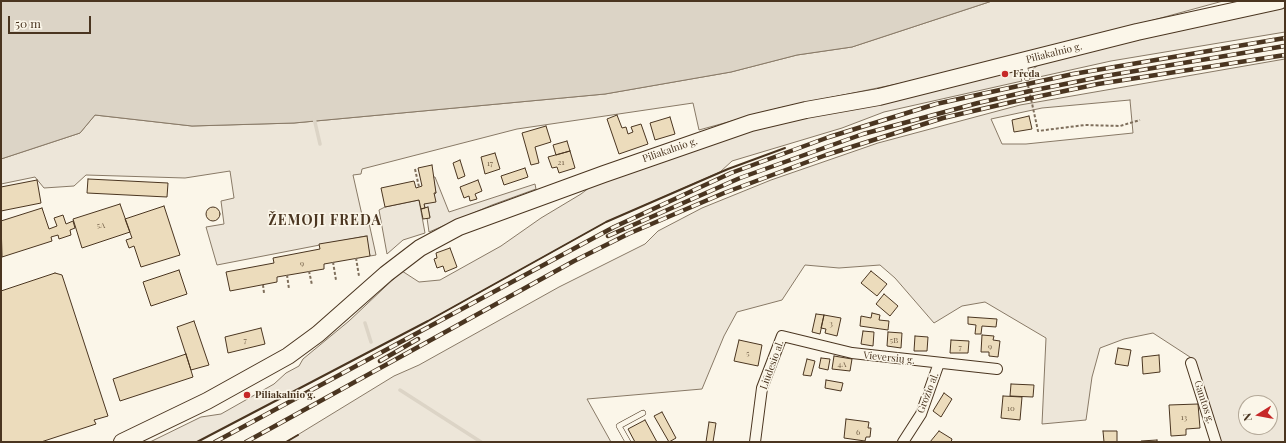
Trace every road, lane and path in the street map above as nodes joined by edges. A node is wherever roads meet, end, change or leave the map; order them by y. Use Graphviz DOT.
graph roads {
  1 [pos="1279,1"];
  2 [pos="1024,60"];
  3 [pos="1027,78"];
  4 [pos="1140,120"];
  5 [pos="415,169"];
  6 [pos="419,187"];
  7 [pos="356,258"];
  8 [pos="333,262"];
  9 [pos="309,271"];
  10 [pos="287,275"];
  11 [pos="359,276"];
  12 [pos="336,280"];
  13 [pos="263,285"];
  14 [pos="312,285"];
  15 [pos="289,289"];
  16 [pos="264,293"];
  17 [pos="782,336"];
  18 [pos="1191,362"];
  19 [pos="939,363"];
  20 [pos="997,368"];
  21 [pos="643,413"];
  22 [pos="122,442"];
  23 [pos="628,442"];
  24 [pos="755,442"];
  25 [pos="903,442"];
  26 [pos="1216,442"];
  1 -- 2 [label="main road, Piliakalnio g."];
  2 -- 3 [label="lane"];
  2 -- 22 [label="main road, Piliakalnio g."];
  3 -- 4 [label="path"];
  5 -- 6 [label="path"];
  7 -- 11 [label="path"];
  8 -- 12 [label="path"];
  9 -- 14 [label="path"];
  10 -- 15 [label="path"];
  13 -- 16 [label="path"];
  17 -- 19 [label="street, Vieversių g."];
  17 -- 24 [label="street, Liūdesio al."];
  18 -- 26 [label="street, Gamtos g."];
  19 -- 20 [label="street, Vieversių g."];
  19 -- 25 [label="street, Grožio al."];
  21 -- 23 [label="lane"];
}
